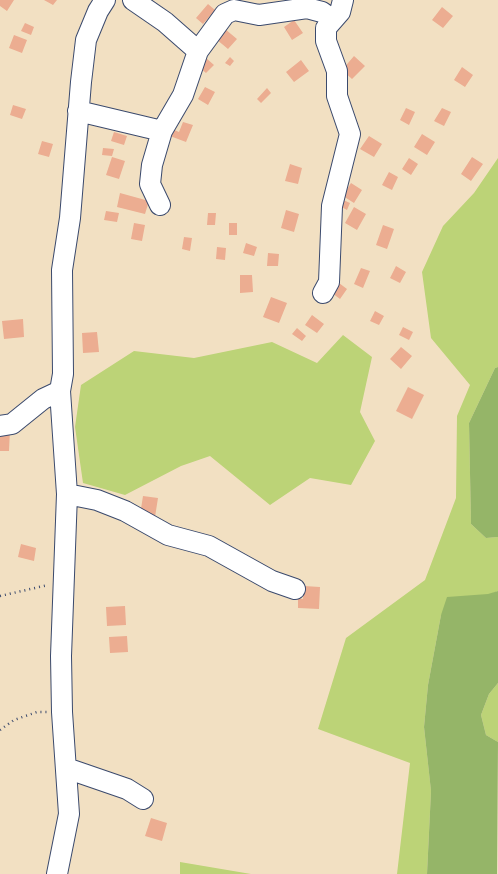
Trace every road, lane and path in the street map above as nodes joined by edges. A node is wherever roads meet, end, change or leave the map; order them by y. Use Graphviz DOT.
graph roads {
  1 [pos="104,0"];
  2 [pos="133,0"];
  3 [pos="343,0"];
  4 [pos="333,20"];
  5 [pos="198,51"];
  6 [pos="78,111"];
  7 [pos="162,131"];
  8 [pos="160,205"];
  9 [pos="323,293"];
  10 [pos="60,391"];
  11 [pos="0,426"];
  12 [pos="67,494"];
  13 [pos="64,582"];
  14 [pos="295,589"];
  15 [pos="0,596"];
  16 [pos="62,712"];
  17 [pos="0,730"];
  18 [pos="66,768"];
  19 [pos="142,799"];
  20 [pos="57,874"];
  1 -- 6 [label="street"];
  2 -- 5 [label="street"];
  3 -- 4 [label="street"];
  4 -- 5 [label="street"];
  4 -- 9 [label="street"];
  5 -- 7 [label="street"];
  6 -- 7 [label="street"];
  6 -- 10 [label="street"];
  7 -- 8 [label="street"];
  10 -- 11 [label="street"];
  10 -- 12 [label="street"];
  12 -- 13 [label="street"];
  12 -- 14 [label="street"];
  13 -- 15 [label="path"];
  13 -- 16 [label="street"];
  16 -- 17 [label="path"];
  16 -- 18 [label="street"];
  18 -- 19 [label="street"];
  18 -- 20 [label="street"];
}
